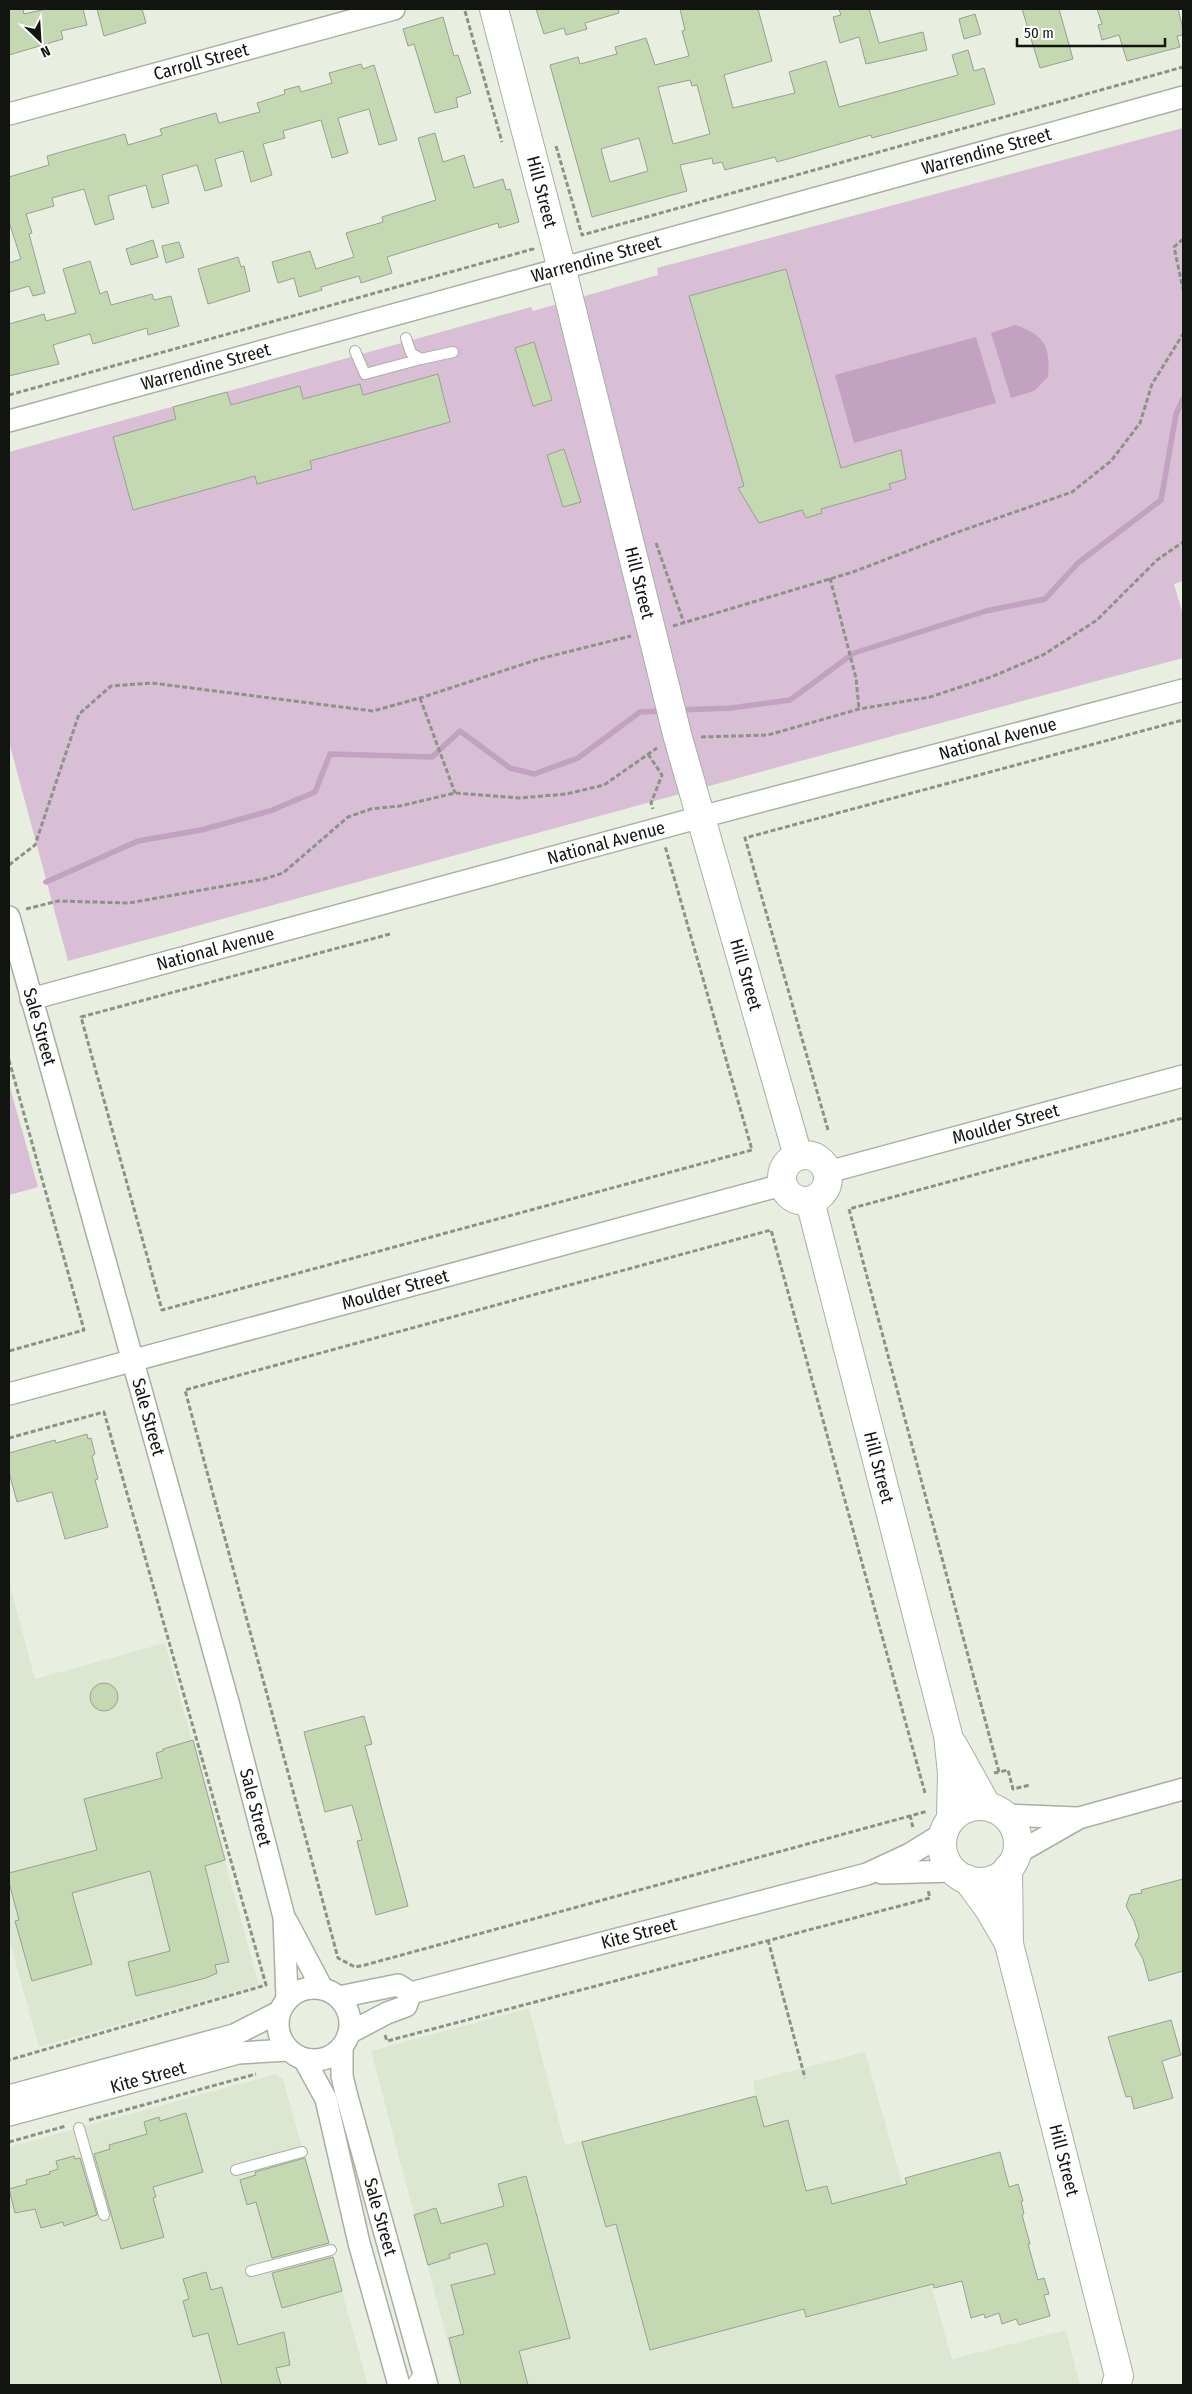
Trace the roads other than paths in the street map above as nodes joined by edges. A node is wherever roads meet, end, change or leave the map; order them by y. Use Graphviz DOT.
graph roads {
  1 [pos="394,9"];
  2 [pos="494,9"];
  3 [pos="1183,96"];
  4 [pos="9,114"];
  5 [pos="562,269"];
  6 [pos="406,338"];
  7 [pos="355,351"];
  8 [pos="453,352"];
  9 [pos="422,359"];
  10 [pos="9,422"];
  11 [pos="1183,690"];
  12 [pos="701,817"];
  13 [pos="13,914"];
  14 [pos="31,999"];
  15 [pos="1183,1076"];
  16 [pos="798,1156"];
  17 [pos="828,1172"];
  18 [pos="782,1184"];
  19 [pos="810,1201"];
  20 [pos="133,1360"];
  21 [pos="9,1394"];
  22 [pos="961,1782"];
  23 [pos="1183,1789"];
  24 [pos="996,1811"];
  25 [pos="1079,1818"];
  26 [pos="947,1826"];
  27 [pos="1012,1861"];
  28 [pos="867,1874"];
  29 [pos="960,1875"];
  30 [pos="284,1918"];
  31 [pos="1009,1944"];
  32 [pos="331,1992"];
  33 [pos="411,1993"];
  34 [pos="283,2005"];
  35 [pos="346,2040"];
  36 [pos="296,2055"];
  37 [pos="9,2096"];
  38 [pos="9,2115"];
  39 [pos="78,2125"];
  40 [pos="302,2152"];
  41 [pos="236,2170"];
  42 [pos="104,2215"];
  43 [pos="331,2250"];
  44 [pos="251,2271"];
  45 [pos="420,2380"];
  46 [pos="1121,2382"];
  47 [pos="399,2385"];
  1 -- 4 [label="street, Carroll Street"];
  2 -- 5 [label="street, Hill Street"];
  3 -- 5 [label="street, Warrendine Street"];
  5 -- 10 [label="street, Warrendine Street"];
  5 -- 12 [label="street, Hill Street"];
  6 -- 9 [label="lane"];
  7 -- 9 [label="lane"];
  8 -- 9 [label="lane"];
  11 -- 12 [label="street, National Avenue"];
  12 -- 14 [label="street, National Avenue"];
  12 -- 16 [label="street, Hill Street"];
  13 -- 14 [label="street, Sale Street"];
  14 -- 20 [label="street, Sale Street"];
  15 -- 17 [label="street, Moulder Street"];
  16 -- 17 [label="street"];
  16 -- 18 [label="street"];
  17 -- 19 [label="street"];
  18 -- 19 [label="street"];
  18 -- 20 [label="street, Moulder Street"];
  19 -- 22 [label="street, Hill Street"];
  20 -- 21 [label="street, Moulder Street"];
  20 -- 30 [label="street, Sale Street"];
  22 -- 24 [label="street, Hill Street"];
  22 -- 26 [label="street, Hill Street"];
  23 -- 25 [label="street"];
  24 -- 25 [label="street"];
  24 -- 26 [label="street"];
  24 -- 27 [label="street"];
  25 -- 27 [label="street"];
  26 -- 28 [label="street, Kite Street"];
  26 -- 29 [label="street"];
  27 -- 29 [label="street"];
  27 -- 31 [label="street, Hill Street"];
  28 -- 29 [label="street, Kite Street"];
  28 -- 33 [label="street, Kite Street"];
  29 -- 31 [label="street, Hill Street"];
  30 -- 32 [label="street, Sale Street"];
  30 -- 34 [label="street, Sale Street"];
  31 -- 46 [label="street, Hill Street"];
  32 -- 33 [label="street, Kite Street"];
  32 -- 34 [label="street"];
  32 -- 35 [label="street"];
  33 -- 35 [label="street"];
  34 -- 36 [label="street"];
  34 -- 37 [label="street, Kite Street"];
  35 -- 36 [label="street"];
  35 -- 45 [label="street, Sale Street"];
  36 -- 38 [label="street, Kite Street"];
  36 -- 47 [label="street, Sale Street"];
  39 -- 42 [label="lane"];
  40 -- 41 [label="lane"];
  43 -- 44 [label="lane"];
}
